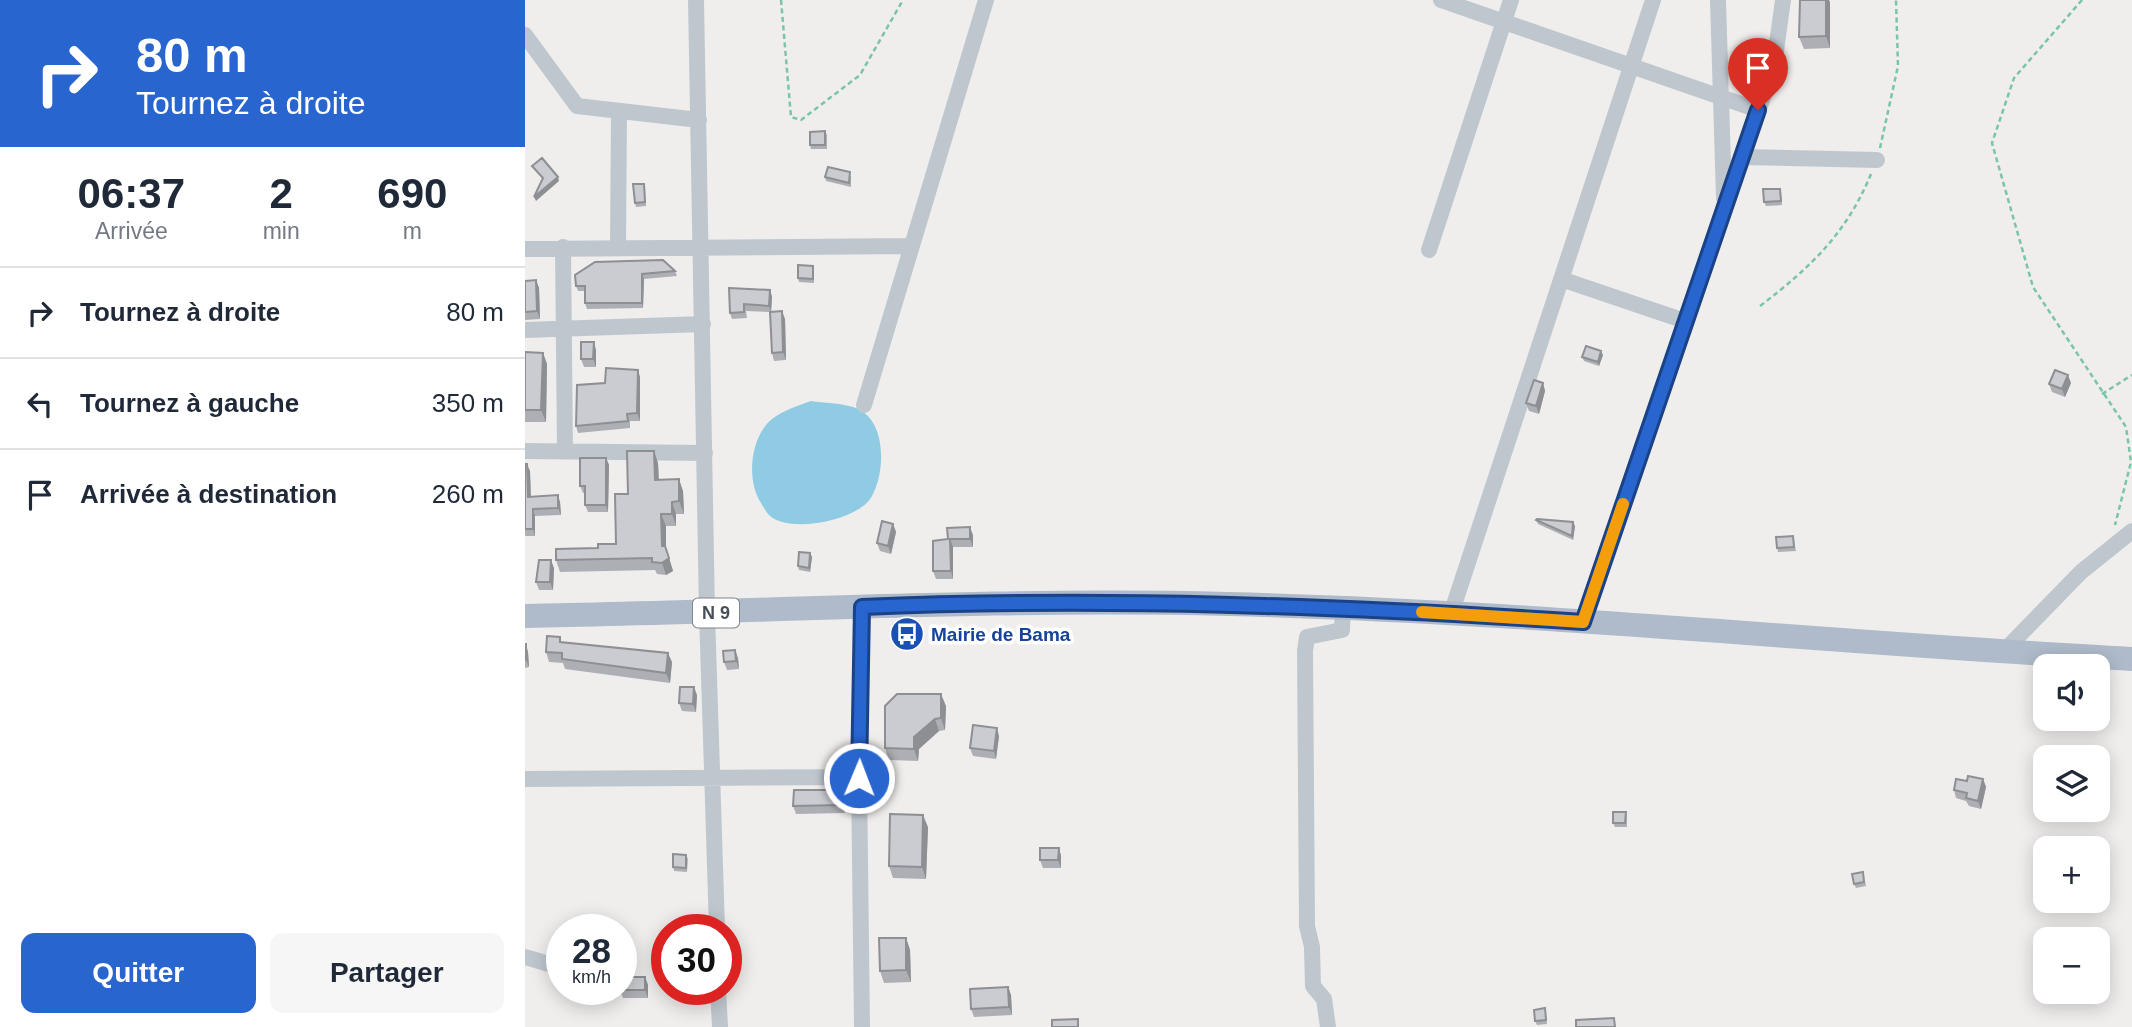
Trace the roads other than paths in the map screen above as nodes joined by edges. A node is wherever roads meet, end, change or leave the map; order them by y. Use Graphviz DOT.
graph roads {
  1 [pos="696,0"];
  2 [pos="986,0"];
  3 [pos="1441,0"];
  4 [pos="1511,0"];
  5 [pos="1653,0"];
  6 [pos="1718,0"];
  7 [pos="1783,0"];
  8 [pos="1503,22"];
  9 [pos="525,35"];
  10 [pos="1631,66"];
  11 [pos="1721,97"];
  12 [pos="1758,110"];
  13 [pos="619,111"];
  14 [pos="699,120"];
  15 [pos="1741,156"];
  16 [pos="1877,160"];
  17 [pos="1724,207"];
  18 [pos="618,246"];
  19 [pos="702,246"];
  20 [pos="910,246"];
  21 [pos="563,247"];
  22 [pos="525,249"];
  23 [pos="1429,250"];
  24 [pos="1561,279"];
  25 [pos="1685,321"];
  26 [pos="703,324"];
  27 [pos="525,330"];
  28 [pos="564,330"];
  29 [pos="864,405"];
  30 [pos="525,451"];
  31 [pos="565,452"];
  32 [pos="705,453"];
  33 [pos="2132,531"];
  34 [pos="862,607"];
  35 [pos="1343,608"];
  36 [pos="707,613"];
  37 [pos="1451,614"];
  38 [pos="525,616"];
  39 [pos="1583,622"];
  40 [pos="2003,652"];
  41 [pos="2132,659"];
  42 [pos="712,778"];
  43 [pos="859,778"];
  44 [pos="525,779"];
  45 [pos="716,914"];
  46 [pos="525,957"];
  47 [pos="546,963"];
  48 [pos="719,1005"];
  49 [pos="720,1027"];
  50 [pos="862,1027"];
  51 [pos="1328,1027"];
  1 -- 14 [label="street"];
  2 -- 20 [label="street"];
  3 -- 8 [label="street"];
  4 -- 8 [label="street"];
  5 -- 10 [label="street"];
  6 -- 11 [label="street"];
  7 -- 12 [label="street"];
  8 -- 10 [label="street"];
  8 -- 23 [label="street"];
  9 -- 13 [label="street"];
  10 -- 11 [label="street"];
  10 -- 24 [label="street"];
  11 -- 12 [label="street"];
  11 -- 17 [label="street"];
  12 -- 15 [label="street"];
  13 -- 14 [label="street"];
  13 -- 18 [label="street"];
  14 -- 19 [label="street"];
  15 -- 16 [label="street"];
  15 -- 17 [label="street"];
  17 -- 25 [label="street"];
  18 -- 19 [label="street"];
  18 -- 21 [label="street"];
  19 -- 20 [label="street"];
  19 -- 26 [label="street"];
  20 -- 29 [label="street"];
  21 -- 22 [label="street"];
  21 -- 28 [label="street"];
  24 -- 25 [label="street"];
  24 -- 37 [label="street"];
  25 -- 39 [label="street"];
  26 -- 28 [label="street"];
  26 -- 32 [label="street"];
  27 -- 28 [label="street"];
  28 -- 31 [label="street"];
  30 -- 31 [label="street"];
  31 -- 32 [label="street"];
  32 -- 36 [label="street"];
  33 -- 40 [label="street"];
  34 -- 35 [label="main road, N 9"];
  34 -- 36 [label="main road, N 9"];
  34 -- 43 [label="street"];
  35 -- 37 [label="main road, N 9"];
  35 -- 51 [label="street"];
  36 -- 38 [label="main road, N 9"];
  36 -- 42 [label="street"];
  37 -- 39 [label="main road, N 9"];
  39 -- 40 [label="main road, N 9"];
  40 -- 41 [label="main road, N 9"];
  42 -- 43 [label="street"];
  42 -- 44 [label="street"];
  42 -- 45 [label="street"];
  43 -- 50 [label="street"];
  46 -- 47 [label="street"];
  48 -- 49 [label="street"];
}
